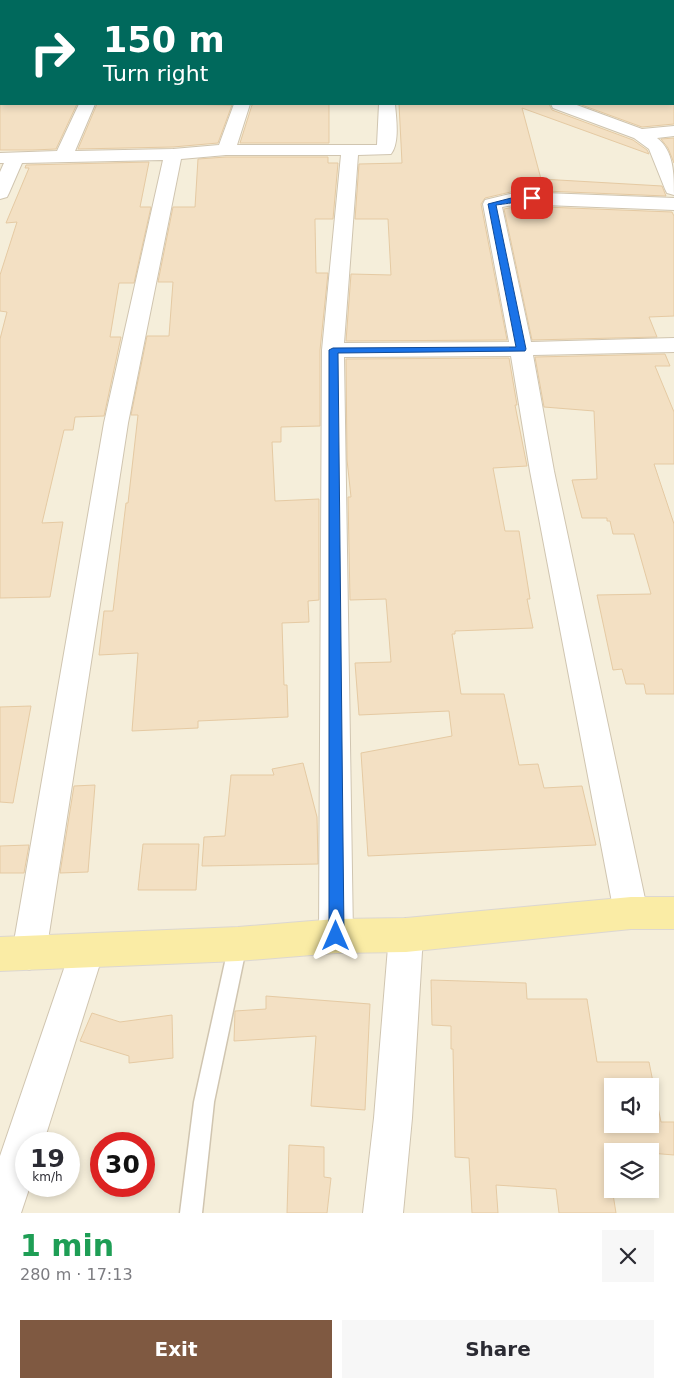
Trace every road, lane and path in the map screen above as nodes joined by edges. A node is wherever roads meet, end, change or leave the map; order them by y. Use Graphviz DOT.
graph roads {
  1 [pos="87,105"];
  2 [pos="242,105"];
  3 [pos="387,105"];
  4 [pos="562,105"];
  5 [pos="674,131"];
  6 [pos="640,134"];
  7 [pos="350,149"];
  8 [pos="226,150"];
  9 [pos="173,154"];
  10 [pos="64,155"];
  11 [pos="7,158"];
  12 [pos="674,189"];
  13 [pos="0,193"];
  14 [pos="674,204"];
  15 [pos="674,345"];
  16 [pos="521,349"];
  17 [pos="333,350"];
  18 [pos="631,913"];
  19 [pos="674,913"];
  20 [pos="406,935"];
  21 [pos="336,936"];
  22 [pos="238,944"];
  23 [pos="87,951"];
  24 [pos="15,954"];
  25 [pos="1,1213"];
  26 [pos="191,1213"];
  27 [pos="383,1213"];
  1 -- 10 [label="street"];
  2 -- 8 [label="street"];
  3 -- 7 [label="street"];
  4 -- 6 [label="street"];
  5 -- 6 [label="street"];
  6 -- 12 [label="street"];
  7 -- 8 [label="street"];
  7 -- 17 [label="street"];
  8 -- 9 [label="street"];
  9 -- 10 [label="street"];
  9 -- 24 [label="street"];
  10 -- 11 [label="street"];
  11 -- 13 [label="street"];
  14 -- 16 [label="street"];
  15 -- 16 [label="street"];
  16 -- 17 [label="street"];
  16 -- 18 [label="street"];
  17 -- 21 [label="street"];
  18 -- 19 [label="main road"];
  18 -- 20 [label="main road"];
  20 -- 21 [label="main road"];
  20 -- 27 [label="street"];
  21 -- 22 [label="main road"];
  22 -- 23 [label="main road"];
  22 -- 26 [label="lane"];
  23 -- 24 [label="main road"];
  23 -- 25 [label="street"];
}
